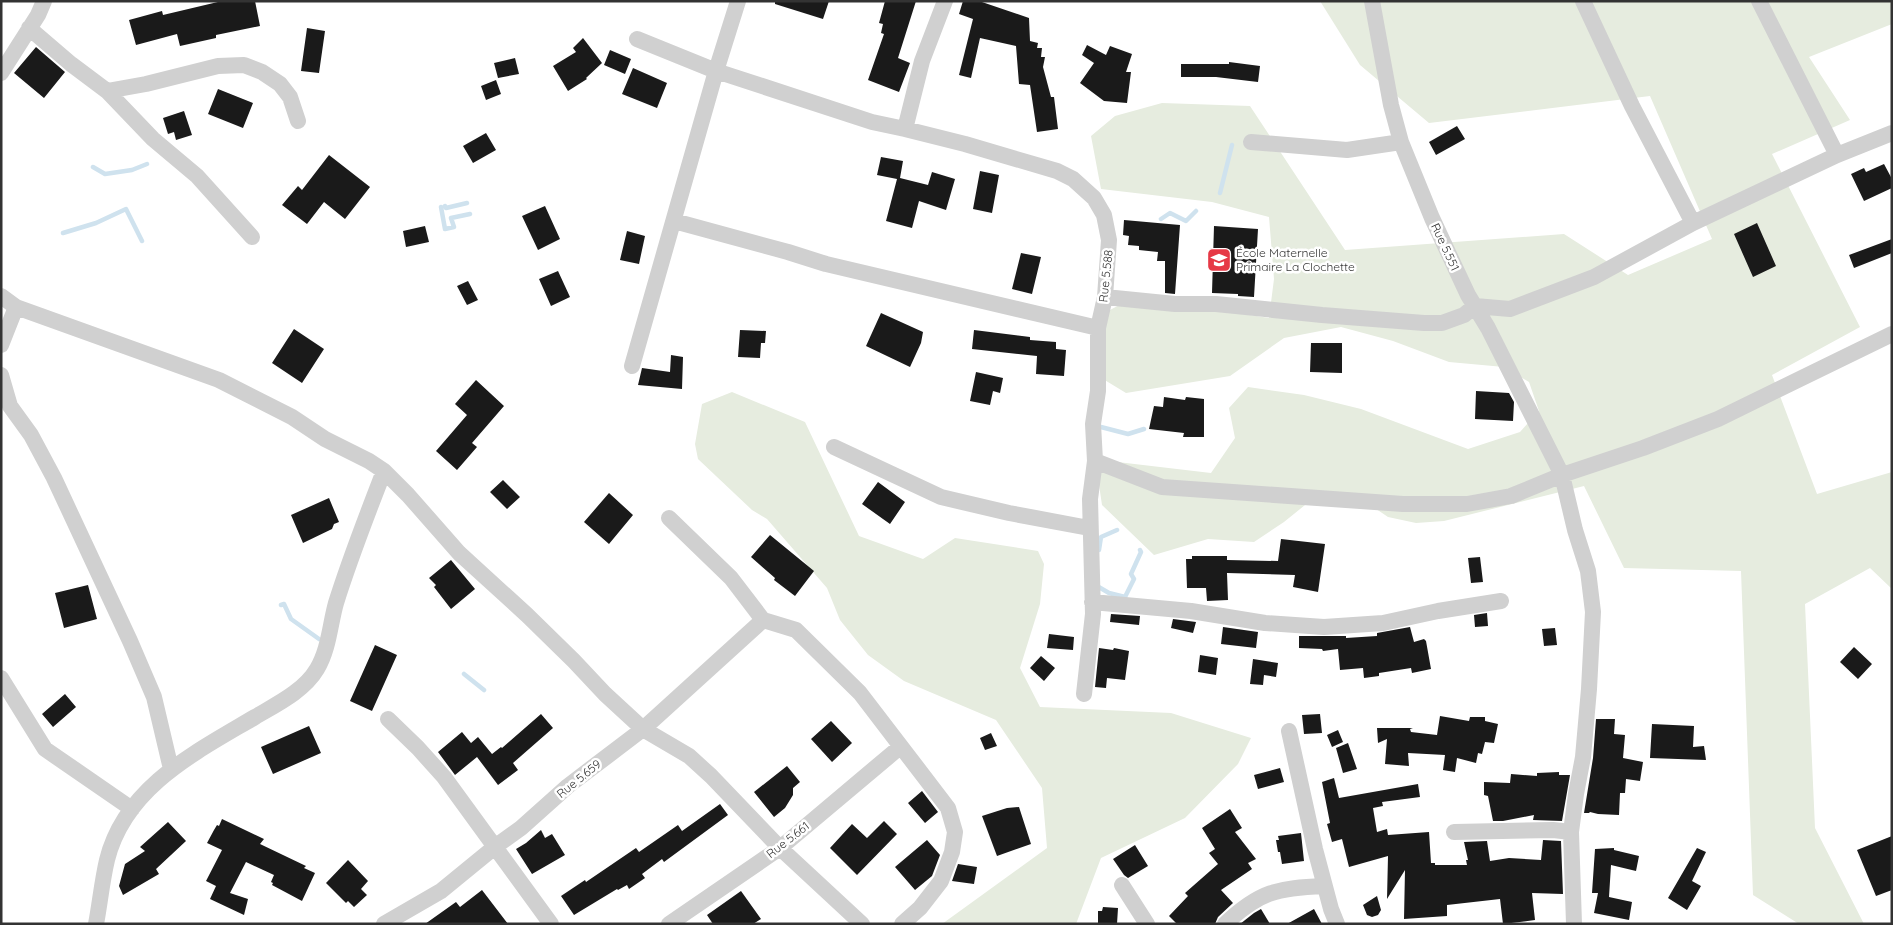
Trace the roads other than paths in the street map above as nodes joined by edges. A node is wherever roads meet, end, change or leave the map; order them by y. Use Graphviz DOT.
graph roads {
  1 [pos="44,1"];
  2 [pos="738,1"];
  3 [pos="945,1"];
  4 [pos="1372,1"];
  5 [pos="1583,1"];
  6 [pos="1759,1"];
  7 [pos="29,28"];
  8 [pos="637,39"];
  9 [pos="716,71"];
  10 [pos="1,73"];
  11 [pos="107,91"];
  12 [pos="298,121"];
  13 [pos="905,129"];
  14 [pos="1892,133"];
  15 [pos="1252,142"];
  16 [pos="1401,142"];
  17 [pos="1837,155"];
  18 [pos="674,221"];
  19 [pos="1694,223"];
  20 [pos="252,237"];
  21 [pos="1,296"];
  22 [pos="1105,296"];
  23 [pos="1475,306"];
  24 [pos="16,307"];
  25 [pos="1098,328"];
  26 [pos="1892,334"];
  27 [pos="2,346"];
  28 [pos="632,366"];
  29 [pos="1,375"];
  30 [pos="834,447"];
  31 [pos="1095,461"];
  32 [pos="384,471"];
  33 [pos="1562,475"];
  34 [pos="668,518"];
  35 [pos="1090,528"];
  36 [pos="1501,601"];
  37 [pos="1092,602"];
  38 [pos="763,620"];
  39 [pos="1,678"];
  40 [pos="1084,694"];
  41 [pos="388,719"];
  42 [pos="643,729"];
  43 [pos="1289,731"];
  44 [pos="900,747"];
  45 [pos="171,770"];
  46 [pos="132,809"];
  47 [pos="1454,832"];
  48 [pos="1571,832"];
  49 [pos="496,846"];
  50 [pos="780,848"];
  51 [pos="1122,885"];
  52 [pos="1324,886"];
  53 [pos="96,924"];
  54 [pos="384,924"];
  55 [pos="552,924"];
  56 [pos="669,924"];
  57 [pos="862,924"];
  58 [pos="902,924"];
  59 [pos="1147,924"];
  60 [pos="1225,924"];
  61 [pos="1337,924"];
  62 [pos="1574,924"];
  1 -- 7 [label="street"];
  2 -- 9 [label="street"];
  3 -- 13 [label="street"];
  4 -- 16 [label="street, Rue 5.551"];
  5 -- 19 [label="street"];
  6 -- 17 [label="street"];
  7 -- 10 [label="street"];
  7 -- 11 [label="street"];
  8 -- 9 [label="street, Rue 5.588"];
  9 -- 13 [label="street, Rue 5.588"];
  9 -- 18 [label="street"];
  11 -- 12 [label="street"];
  11 -- 20 [label="street"];
  13 -- 22 [label="street, Rue 5.588"];
  14 -- 17 [label="street"];
  15 -- 16 [label="street"];
  16 -- 23 [label="street, Rue 5.551"];
  17 -- 19 [label="street"];
  18 -- 25 [label="street"];
  18 -- 28 [label="street"];
  19 -- 23 [label="street"];
  21 -- 24 [label="street"];
  22 -- 23 [label="street"];
  22 -- 25 [label="street, Rue 5.588"];
  23 -- 33 [label="street, Rue 5.551"];
  24 -- 27 [label="street"];
  24 -- 32 [label="street"];
  25 -- 31 [label="street, Rue 5.588"];
  26 -- 33 [label="street"];
  29 -- 45 [label="street"];
  30 -- 35 [label="street"];
  31 -- 33 [label="street"];
  31 -- 35 [label="street, Rue 5.588"];
  32 -- 42 [label="street"];
  32 -- 45 [label="street"];
  33 -- 48 [label="street, Rue 5.551"];
  34 -- 38 [label="street"];
  35 -- 37 [label="street, Rue 5.588"];
  36 -- 37 [label="street"];
  37 -- 40 [label="street, Rue 5.588"];
  38 -- 42 [label="street, Rue 5.659"];
  38 -- 44 [label="street"];
  39 -- 46 [label="street"];
  41 -- 49 [label="street"];
  42 -- 49 [label="street, Rue 5.659"];
  42 -- 50 [label="street"];
  43 -- 52 [label="street"];
  44 -- 50 [label="street, Rue 5.661"];
  44 -- 58 [label="street"];
  45 -- 46 [label="street"];
  46 -- 53 [label="street"];
  47 -- 48 [label="street"];
  48 -- 62 [label="street, Rue 5.551"];
  49 -- 54 [label="street, Rue 5.659"];
  49 -- 55 [label="street"];
  50 -- 56 [label="street, Rue 5.661"];
  50 -- 57 [label="street"];
  51 -- 59 [label="street"];
  52 -- 60 [label="street"];
  52 -- 61 [label="street"];
}
